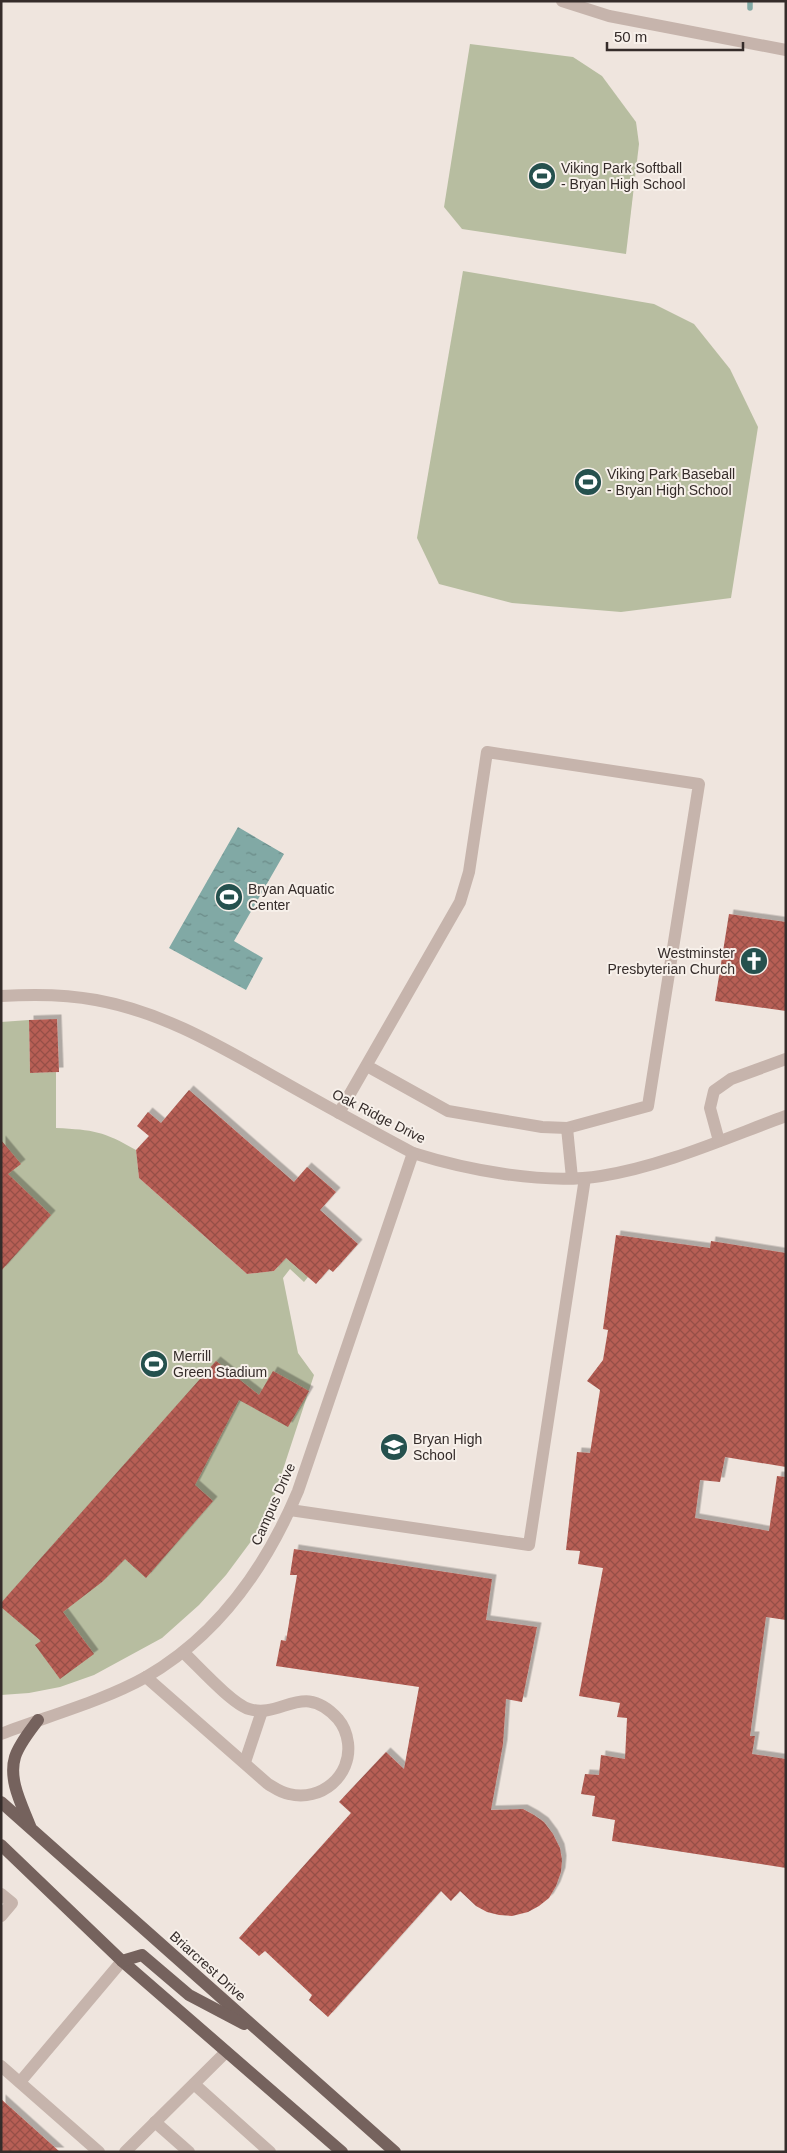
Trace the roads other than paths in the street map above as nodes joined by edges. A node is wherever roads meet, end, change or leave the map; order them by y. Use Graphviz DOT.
graph roads {
  1 [pos="562,1"];
  2 [pos="786,50"];
  3 [pos="1,996"];
  4 [pos="786,1059"];
  5 [pos="367,1066"];
  6 [pos="339,1113"];
  7 [pos="786,1116"];
  8 [pos="567,1128"];
  9 [pos="719,1141"];
  10 [pos="413,1153"];
  11 [pos="572,1178"];
  12 [pos="585,1178"];
  13 [pos="290,1510"];
  14 [pos="183,1652"];
  15 [pos="146,1676"];
  16 [pos="262,1711"];
  17 [pos="38,1720"];
  18 [pos="1,1734"];
  19 [pos="245,1762"];
  20 [pos="1,1802"];
  21 [pos="30,1828"];
  22 [pos="1,1845"];
  23 [pos="1,1894"];
  24 [pos="1,1916"];
  25 [pos="122,1961"];
  26 [pos="262,2034"];
  27 [pos="226,2052"];
  28 [pos="1,2066"];
  29 [pos="20,2082"];
  30 [pos="194,2084"];
  31 [pos="156,2122"];
  32 [pos="97,2151"];
  33 [pos="126,2152"];
  34 [pos="190,2152"];
  35 [pos="270,2152"];
  36 [pos="342,2152"];
  37 [pos="396,2152"];
  1 -- 2 [label="street"];
  3 -- 6 [label="street, Oak Ridge Drive"];
  4 -- 9 [label="street"];
  5 -- 6 [label="street"];
  5 -- 8 [label="street"];
  5 -- 8 [label="street"];
  6 -- 10 [label="street, Oak Ridge Drive"];
  7 -- 9 [label="street, Oak Ridge Drive"];
  8 -- 11 [label="street"];
  9 -- 12 [label="street, Oak Ridge Drive"];
  10 -- 11 [label="street, Oak Ridge Drive"];
  10 -- 13 [label="street, Campus Drive"];
  11 -- 12 [label="street, Oak Ridge Drive"];
  12 -- 13 [label="street"];
  13 -- 14 [label="street, Campus Drive"];
  14 -- 15 [label="street, Campus Drive"];
  14 -- 16 [label="street"];
  15 -- 17 [label="street, Campus Drive"];
  15 -- 19 [label="street"];
  16 -- 19 [label="street"];
  16 -- 19 [label="street"];
  17 -- 18 [label="street, Campus Drive"];
  17 -- 21 [label="main road"];
  20 -- 21 [label="main road, Briarcrest Drive"];
  21 -- 26 [label="main road, Briarcrest Drive"];
  22 -- 25 [label="main road"];
  23 -- 24 [label="street"];
  25 -- 26 [label="main road"];
  25 -- 27 [label="main road"];
  25 -- 29 [label="street"];
  26 -- 37 [label="main road, Briarcrest Drive"];
  27 -- 30 [label="street"];
  27 -- 36 [label="main road"];
  28 -- 29 [label="street"];
  29 -- 32 [label="street"];
  30 -- 31 [label="street"];
  30 -- 35 [label="street"];
  31 -- 33 [label="street"];
  31 -- 34 [label="street"];
}
